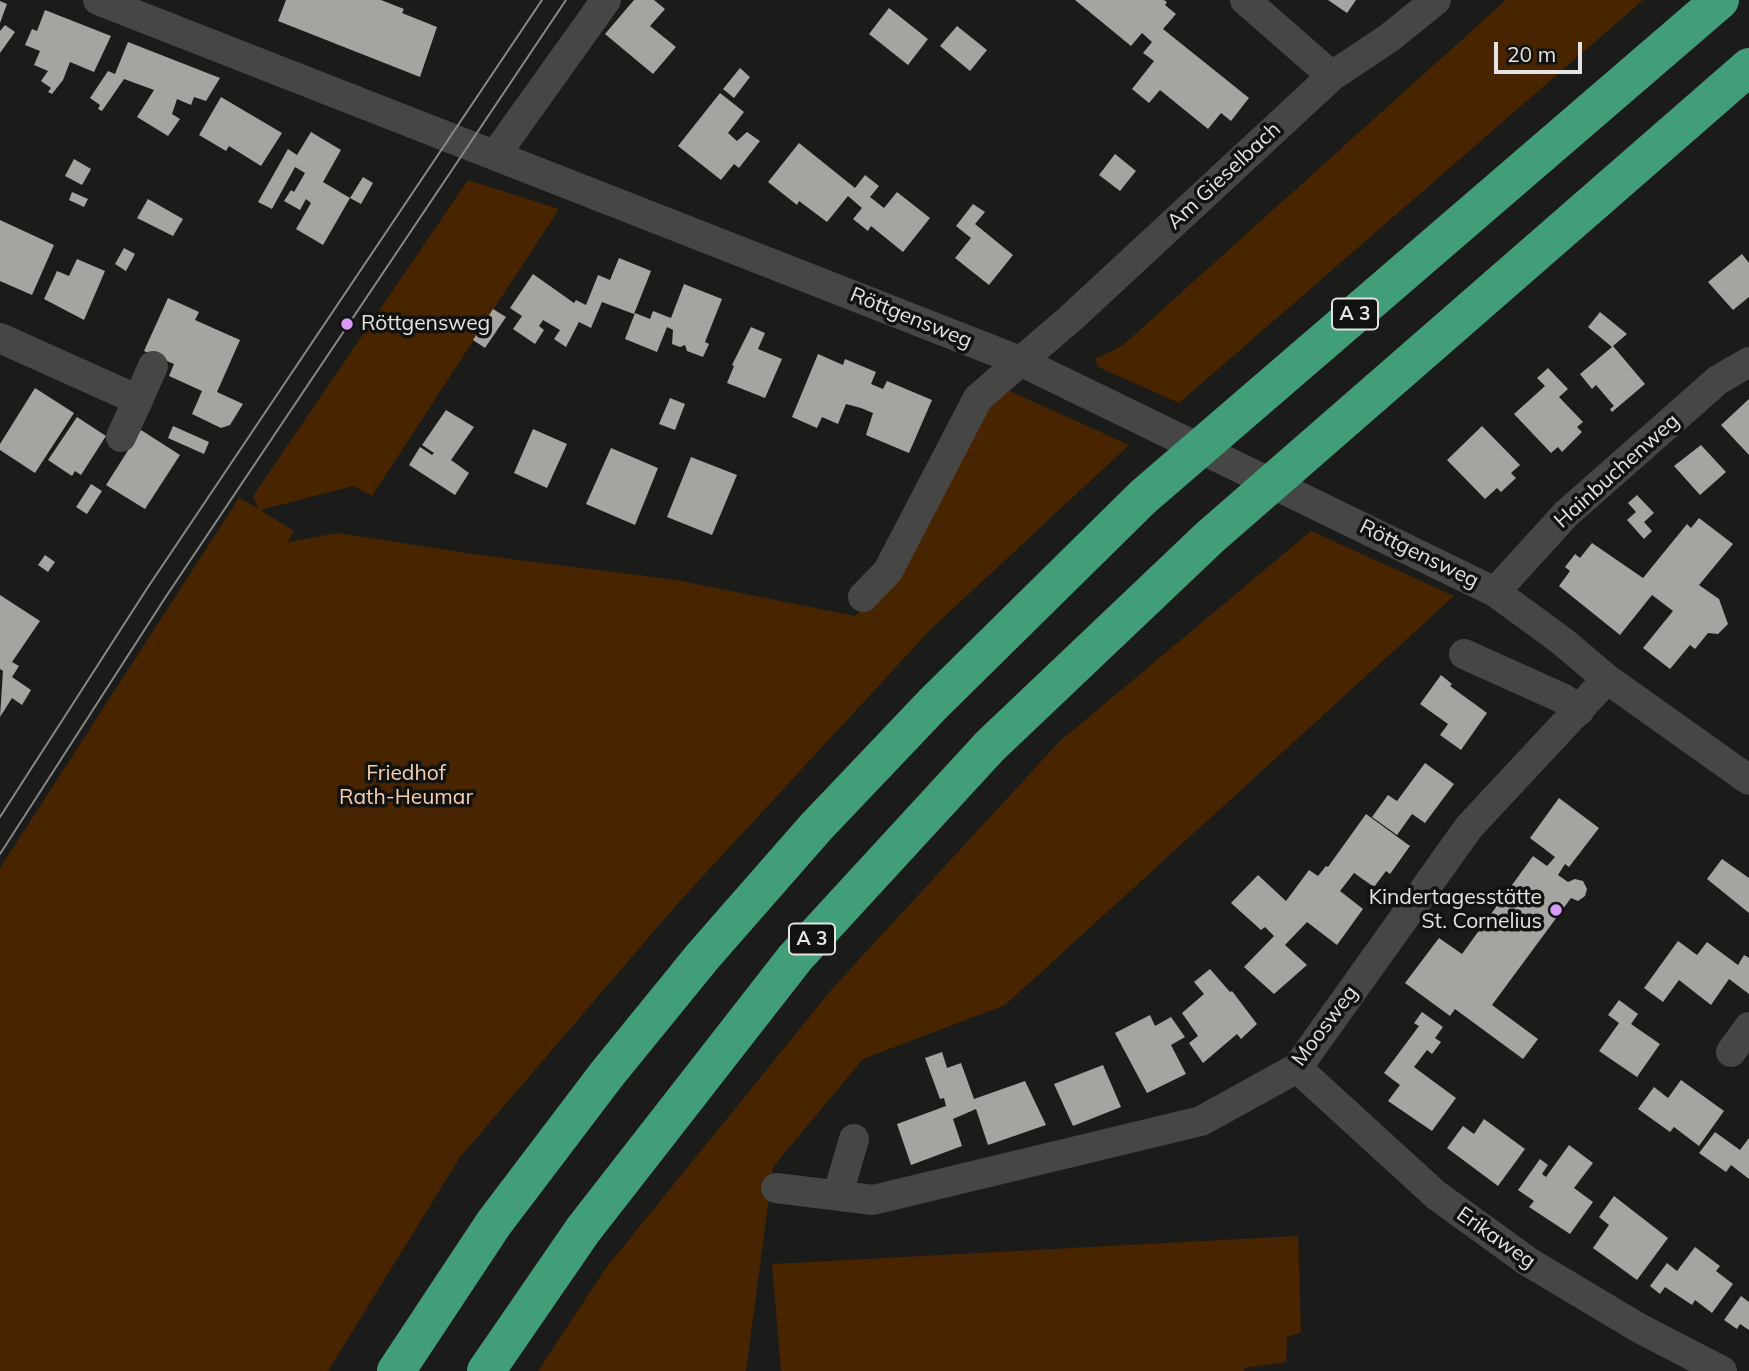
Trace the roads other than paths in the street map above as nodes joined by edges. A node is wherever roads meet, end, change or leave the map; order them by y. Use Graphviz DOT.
graph roads {
  1 [pos="98,0"];
  2 [pos="606,0"];
  3 [pos="1245,0"];
  4 [pos="1436,0"];
  5 [pos="1720,0"];
  6 [pos="1749,68"];
  7 [pos="1332,76"];
  8 [pos="496,154"];
  9 [pos="2,344"];
  10 [pos="1020,361"];
  11 [pos="1749,362"];
  12 [pos="153,366"];
  13 [pos="138,400"];
  14 [pos="121,437"];
  15 [pos="1495,592"];
  16 [pos="863,597"];
  17 [pos="1464,654"];
  18 [pos="1607,679"];
  19 [pos="1579,711"];
  20 [pos="1749,780"];
  21 [pos="1749,1027"];
  22 [pos="1731,1052"];
  23 [pos="1297,1068"];
  24 [pos="854,1139"];
  25 [pos="776,1188"];
  26 [pos="838,1194"];
  27 [pos="396,1371"];
  28 [pos="486,1371"];
  29 [pos="1722,1371"];
  1 -- 8 [label="street, Röttgensweg"];
  2 -- 8 [label="street"];
  3 -- 7 [label="street"];
  4 -- 7 [label="street, Am Gieselbach"];
  5 -- 27 [label="highway, A 3"];
  6 -- 28 [label="highway, A 3"];
  7 -- 10 [label="street, Am Gieselbach"];
  8 -- 10 [label="street, Röttgensweg"];
  9 -- 13 [label="street"];
  10 -- 15 [label="street, Röttgensweg"];
  10 -- 16 [label="street"];
  11 -- 15 [label="street, Hainbuchenweg"];
  12 -- 13 [label="street"];
  13 -- 14 [label="street"];
  15 -- 18 [label="street, Röttgensweg"];
  17 -- 19 [label="street"];
  18 -- 19 [label="street, Moosweg"];
  18 -- 20 [label="street, Röttgensweg"];
  19 -- 23 [label="street, Moosweg"];
  21 -- 22 [label="street"];
  23 -- 26 [label="street, Moosweg"];
  23 -- 29 [label="street, Erikaweg"];
  24 -- 26 [label="street"];
  25 -- 26 [label="street, Moosweg"];
}
